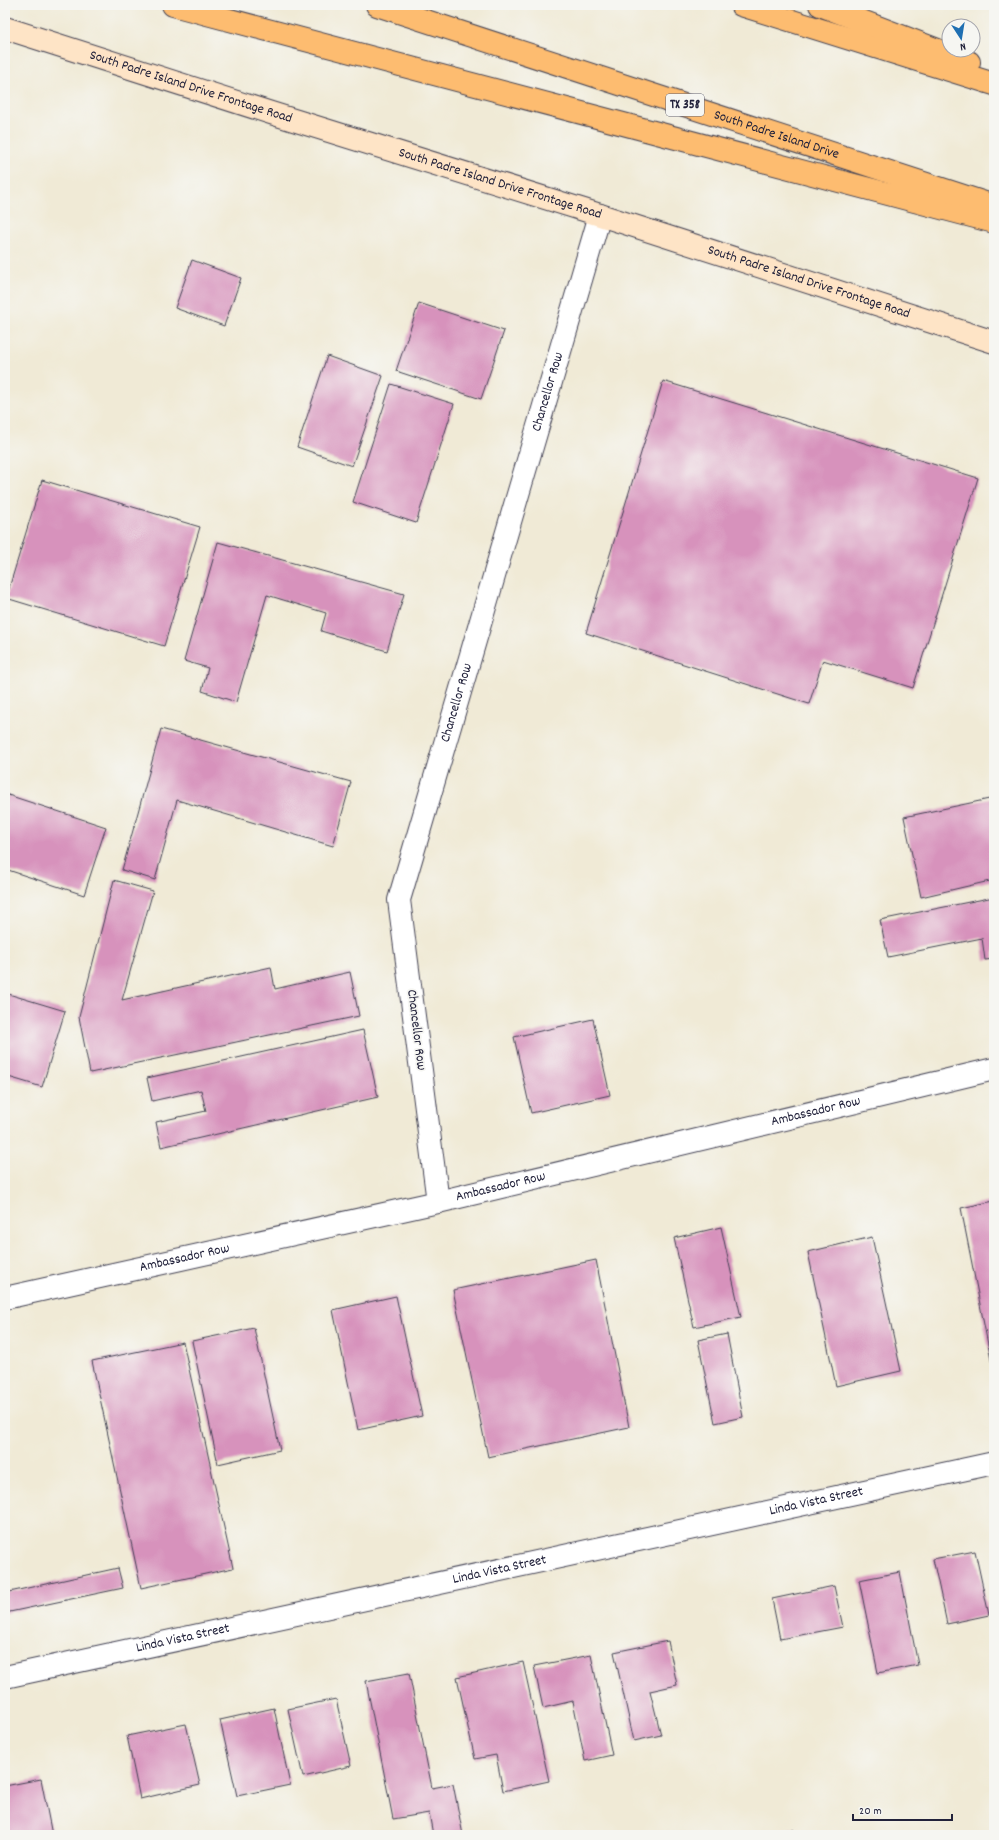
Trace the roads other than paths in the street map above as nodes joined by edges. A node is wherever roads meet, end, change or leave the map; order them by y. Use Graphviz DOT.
graph roads {
  1 [pos="173,5"];
  2 [pos="377,5"];
  3 [pos="741,5"];
  4 [pos="820,5"];
  5 [pos="6,34"];
  6 [pos="994,72"];
  7 [pos="994,84"];
  8 [pos="994,206"];
  9 [pos="600,215"];
  10 [pos="994,222"];
  11 [pos="994,342"];
  12 [pos="994,1069"];
  13 [pos="438,1202"];
  14 [pos="5,1298"];
  15 [pos="994,1463"];
  16 [pos="5,1677"];
  1 -- 10 [label="highway"];
  2 -- 8 [label="highway, South Padre Island Drive / TX 358"];
  3 -- 7 [label="highway"];
  4 -- 6 [label="highway"];
  5 -- 9 [label="main road, South Padre Island Drive Frontage Road"];
  9 -- 11 [label="main road, South Padre Island Drive Frontage Road"];
  9 -- 13 [label="street, Chancellor Row"];
  12 -- 13 [label="street, Ambassador Row"];
  13 -- 14 [label="street, Ambassador Row"];
  15 -- 16 [label="street, Linda Vista Street"];
}
